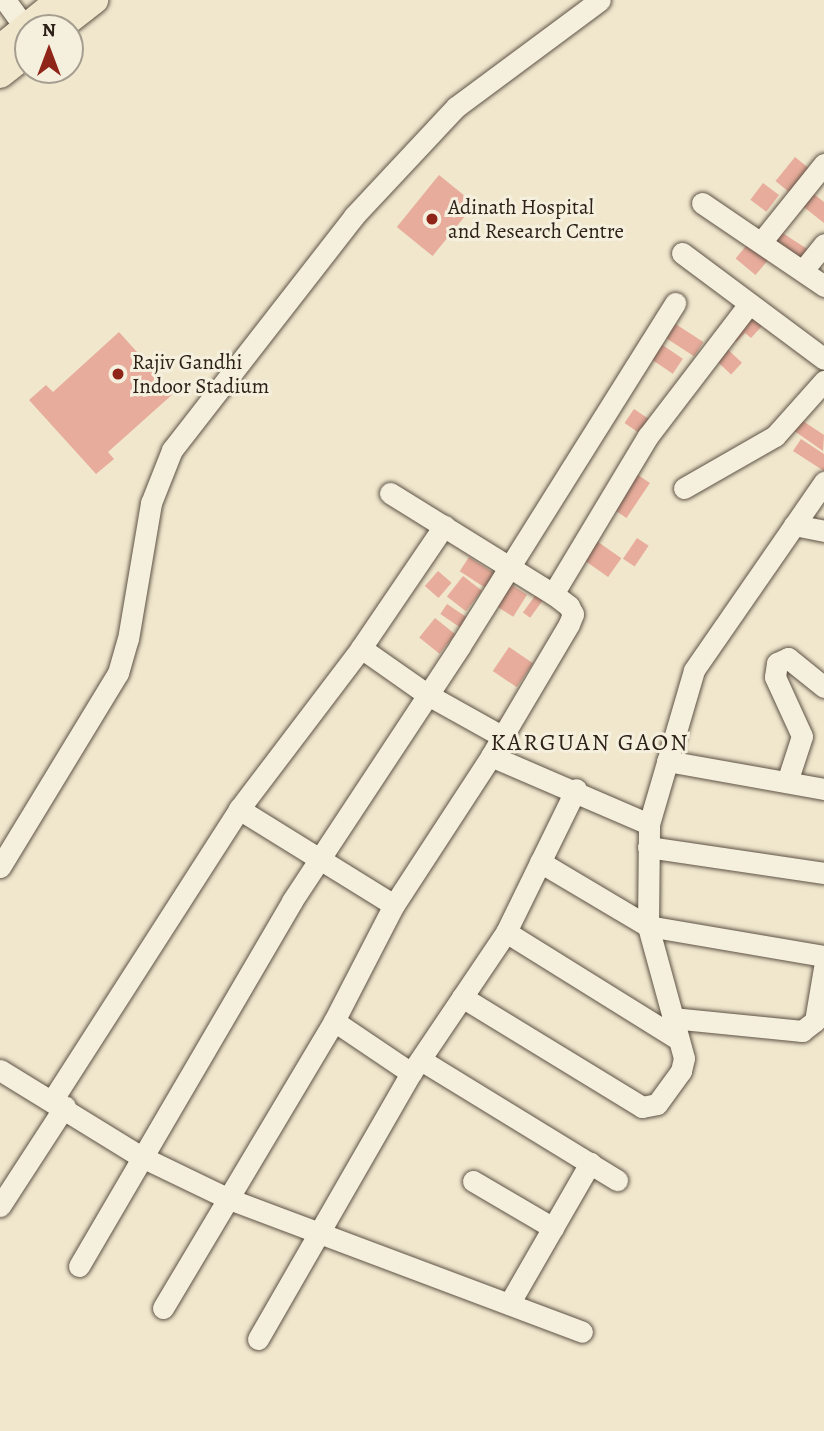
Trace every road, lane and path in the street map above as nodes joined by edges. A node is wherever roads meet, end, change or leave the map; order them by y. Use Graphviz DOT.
graph roads {
  1 [pos="5,0"];
  2 [pos="60,0"];
  3 [pos="94,0"];
  4 [pos="600,0"];
  5 [pos="48,14"];
  6 [pos="76,14"];
  7 [pos="14,16"];
  8 [pos="14,56"];
  9 [pos="0,74"];
  10 [pos="824,164"];
  11 [pos="702,203"];
  12 [pos="762,241"];
  13 [pos="824,244"];
  14 [pos="682,253"];
  15 [pos="804,269"];
  16 [pos="824,286"];
  17 [pos="675,303"];
  18 [pos="749,304"];
  19 [pos="824,359"];
  20 [pos="824,381"];
  21 [pos="824,482"];
  22 [pos="684,488"];
  23 [pos="390,493"];
  24 [pos="794,525"];
  25 [pos="444,526"];
  26 [pos="824,531"];
  27 [pos="510,566"];
  28 [pos="553,594"];
  29 [pos="361,648"];
  30 [pos="824,687"];
  31 [pos="428,695"];
  32 [pos="503,737"];
  33 [pos="491,756"];
  34 [pos="667,761"];
  35 [pos="787,782"];
  36 [pos="576,789"];
  37 [pos="824,789"];
  38 [pos="239,809"];
  39 [pos="649,824"];
  40 [pos="648,847"];
  41 [pos="318,858"];
  42 [pos="540,862"];
  43 [pos="0,867"];
  44 [pos="824,873"];
  45 [pos="394,905"];
  46 [pos="648,926"];
  47 [pos="506,932"];
  48 [pos="824,956"];
  49 [pos="824,968"];
  50 [pos="462,997"];
  51 [pos="334,1021"];
  52 [pos="675,1029"];
  53 [pos="416,1066"];
  54 [pos="0,1070"];
  55 [pos="59,1103"];
  56 [pos="140,1156"];
  57 [pos="590,1164"];
  58 [pos="617,1180"];
  59 [pos="473,1181"];
  60 [pos="229,1199"];
  61 [pos="0,1206"];
  62 [pos="553,1228"];
  63 [pos="321,1234"];
  64 [pos="79,1266"];
  65 [pos="509,1304"];
  66 [pos="163,1308"];
  67 [pos="582,1332"];
  68 [pos="258,1339"];
  1 -- 7 [label="street"];
  2 -- 5 [label="main road"];
  3 -- 6 [label="main road"];
  4 -- 43 [label="street"];
  8 -- 9 [label="main road"];
  10 -- 12 [label="street"];
  11 -- 12 [label="street"];
  12 -- 15 [label="street"];
  13 -- 15 [label="street"];
  14 -- 18 [label="street"];
  15 -- 16 [label="street"];
  17 -- 27 [label="street"];
  18 -- 19 [label="street"];
  18 -- 28 [label="street"];
  20 -- 22 [label="street"];
  21 -- 24 [label="street"];
  23 -- 25 [label="street"];
  24 -- 26 [label="street"];
  24 -- 34 [label="street"];
  25 -- 27 [label="street"];
  25 -- 29 [label="street"];
  27 -- 28 [label="street"];
  27 -- 31 [label="street"];
  28 -- 32 [label="street"];
  29 -- 31 [label="street"];
  29 -- 38 [label="street"];
  30 -- 35 [label="street"];
  31 -- 32 [label="street"];
  31 -- 41 [label="street"];
  32 -- 33 [label="street"];
  33 -- 36 [label="street"];
  33 -- 45 [label="street"];
  34 -- 35 [label="street"];
  34 -- 39 [label="street"];
  35 -- 37 [label="street"];
  36 -- 39 [label="street"];
  36 -- 42 [label="street"];
  38 -- 41 [label="street"];
  38 -- 55 [label="street"];
  39 -- 40 [label="street"];
  40 -- 44 [label="street"];
  40 -- 46 [label="street"];
  41 -- 45 [label="street"];
  41 -- 56 [label="street"];
  42 -- 46 [label="street"];
  42 -- 47 [label="street"];
  45 -- 51 [label="street"];
  46 -- 48 [label="street"];
  46 -- 52 [label="street"];
  47 -- 50 [label="street"];
  47 -- 52 [label="street"];
  49 -- 52 [label="street"];
  50 -- 52 [label="street"];
  50 -- 53 [label="street"];
  51 -- 53 [label="street"];
  51 -- 60 [label="street"];
  53 -- 57 [label="street"];
  53 -- 63 [label="street"];
  54 -- 55 [label="street"];
  55 -- 56 [label="street"];
  55 -- 61 [label="street"];
  56 -- 60 [label="street"];
  56 -- 64 [label="street"];
  57 -- 58 [label="street"];
  57 -- 62 [label="street"];
  59 -- 62 [label="street"];
  60 -- 63 [label="street"];
  60 -- 66 [label="street"];
  62 -- 65 [label="street"];
  63 -- 65 [label="street"];
  63 -- 68 [label="street"];
  65 -- 67 [label="street"];
}
